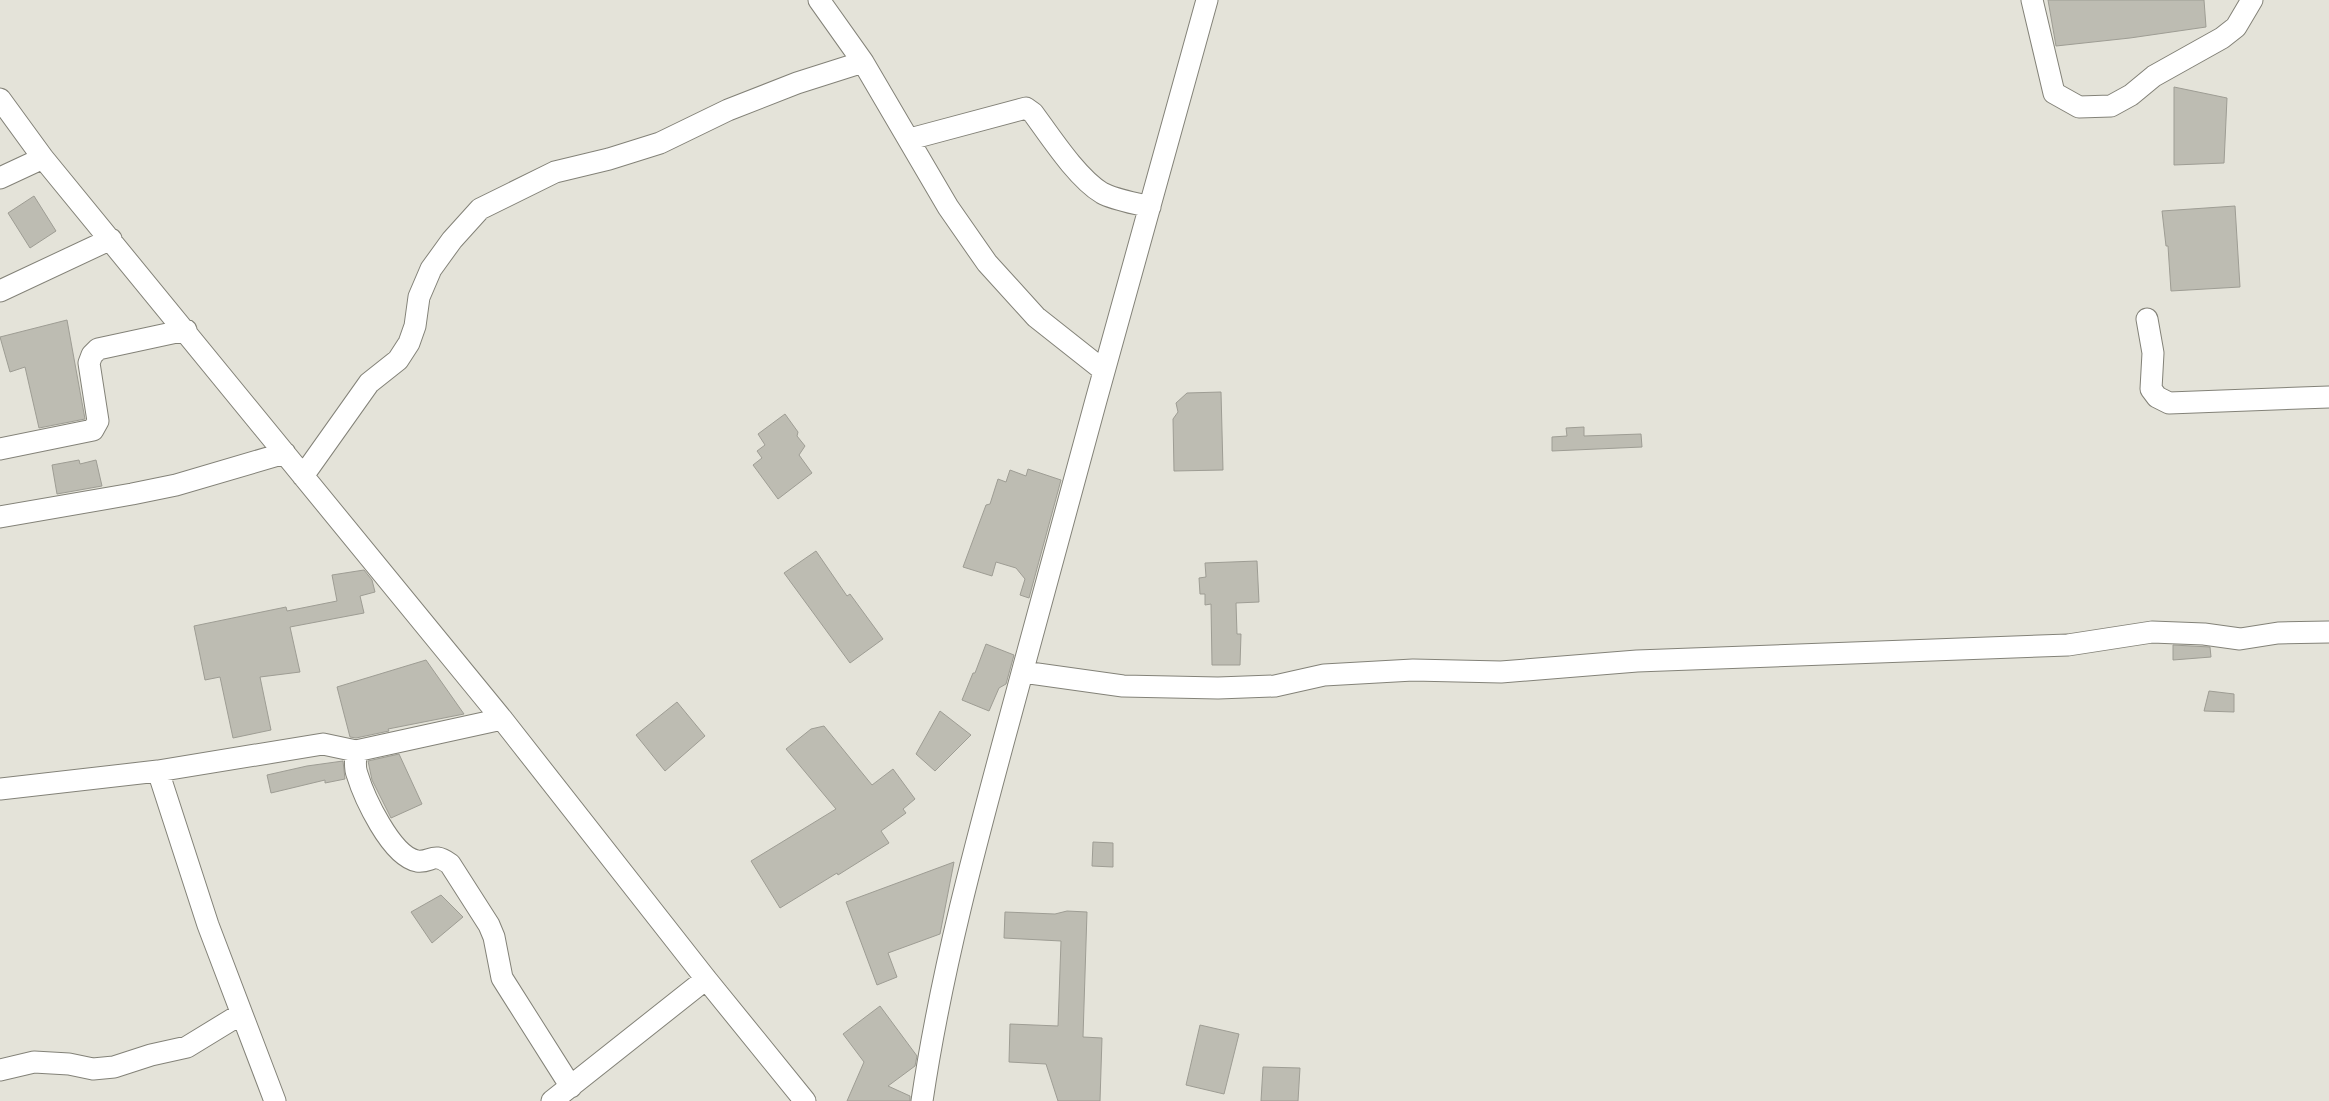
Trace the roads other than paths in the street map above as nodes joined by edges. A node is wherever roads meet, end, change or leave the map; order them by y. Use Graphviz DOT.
graph roads {
  1 [pos="819,0"];
  2 [pos="1207,0"];
  3 [pos="2032,0"];
  4 [pos="2252,0"];
  5 [pos="863,62"];
  6 [pos="0,99"];
  7 [pos="910,139"];
  8 [pos="43,158"];
  9 [pos="0,178"];
  10 [pos="1150,207"];
  11 [pos="111,239"];
  12 [pos="0,291"];
  13 [pos="2147,319"];
  14 [pos="186,330"];
  15 [pos="1103,370"];
  16 [pos="2329,397"];
  17 [pos="0,449"];
  18 [pos="284,453"];
  19 [pos="303,476"];
  20 [pos="0,517"];
  21 [pos="2329,632"];
  22 [pos="1022,672"];
  23 [pos="502,719"];
  24 [pos="356,751"];
  25 [pos="158,771"];
  26 [pos="0,789"];
  27 [pos="706,979"];
  28 [pos="241,1014"];
  29 [pos="0,1070"];
  30 [pos="571,1087"];
  31 [pos="275,1101"];
  32 [pos="552,1101"];
  33 [pos="805,1101"];
  34 [pos="922,1101"];
  1 -- 5 [label="street"];
  2 -- 10 [label="street"];
  3 -- 4 [label="street"];
  5 -- 7 [label="street"];
  5 -- 19 [label="street"];
  6 -- 8 [label="street"];
  7 -- 10 [label="street"];
  7 -- 15 [label="street"];
  8 -- 9 [label="street"];
  8 -- 11 [label="street"];
  10 -- 15 [label="street"];
  11 -- 12 [label="street"];
  11 -- 14 [label="street"];
  13 -- 16 [label="street"];
  14 -- 17 [label="street"];
  14 -- 18 [label="street"];
  15 -- 22 [label="street"];
  18 -- 19 [label="street"];
  18 -- 20 [label="street"];
  19 -- 23 [label="street"];
  21 -- 22 [label="street"];
  22 -- 34 [label="street"];
  23 -- 24 [label="street"];
  23 -- 27 [label="street"];
  24 -- 25 [label="street"];
  24 -- 30 [label="street"];
  25 -- 26 [label="street"];
  25 -- 28 [label="street"];
  27 -- 30 [label="street"];
  27 -- 33 [label="street"];
  28 -- 29 [label="street"];
  28 -- 31 [label="street"];
  30 -- 32 [label="street"];
}
